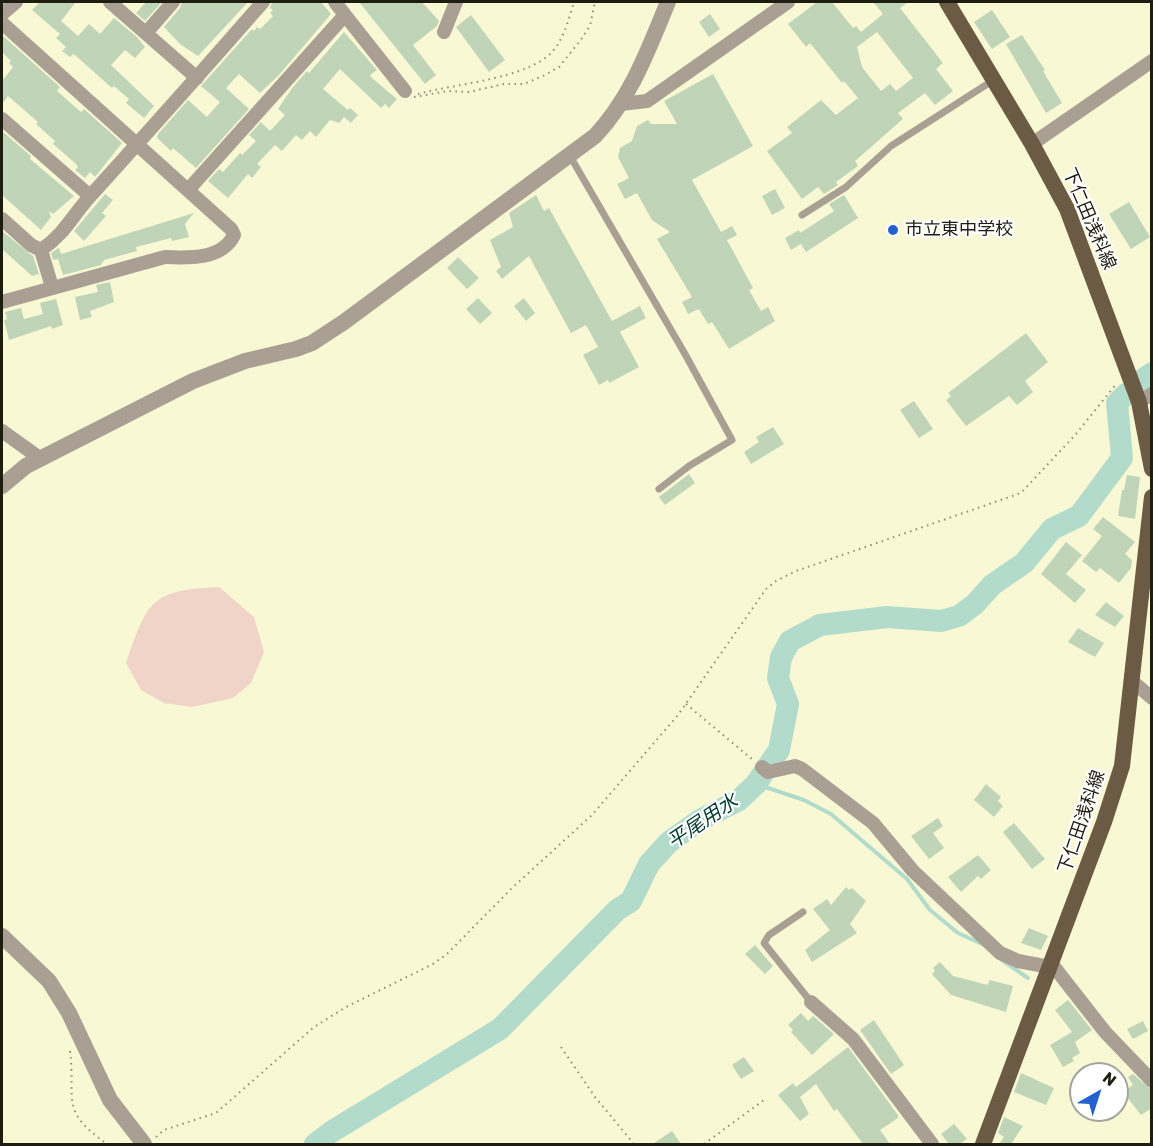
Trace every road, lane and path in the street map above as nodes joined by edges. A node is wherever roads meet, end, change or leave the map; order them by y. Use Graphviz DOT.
graph roads {
  1 [pos="16,2"];
  2 [pos="110,2"];
  3 [pos="173,2"];
  4 [pos="263,2"];
  5 [pos="335,2"];
  6 [pos="456,2"];
  7 [pos="574,2"];
  8 [pos="595,2"];
  9 [pos="668,2"];
  10 [pos="788,2"];
  11 [pos="948,2"];
  12 [pos="2,14"];
  13 [pos="345,15"];
  14 [pos="2,23"];
  15 [pos="444,32"];
  16 [pos="146,33"];
  17 [pos="1152,61"];
  18 [pos="197,78"];
  19 [pos="995,80"];
  20 [pos="405,91"];
  21 [pos="621,104"];
  22 [pos="2,119"];
  23 [pos="1032,144"];
  24 [pos="138,145"];
  25 [pos="570,156"];
  26 [pos="188,190"];
  27 [pos="90,196"];
  28 [pos="802,215"];
  29 [pos="2,219"];
  30 [pos="41,250"];
  31 [pos="52,287"];
  32 [pos="2,302"];
  33 [pos="1126,368"];
  34 [pos="1145,398"];
  35 [pos="2,431"];
  36 [pos="41,459"];
  37 [pos="1152,469"];
  38 [pos="2,486"];
  39 [pos="658,489"];
  40 [pos="1152,497"];
  41 [pos="1133,682"];
  42 [pos="1152,698"];
  43 [pos="686,704"];
  44 [pos="765,770"];
  45 [pos="803,912"];
  46 [pos="2,936"];
  47 [pos="1051,966"];
  48 [pos="810,1002"];
  49 [pos="561,1047"];
  50 [pos="70,1050"];
  51 [pos="1152,1081"];
  52 [pos="764,1100"];
  53 [pos="149,1141"];
  54 [pos="107,1144"];
  55 [pos="634,1144"];
  56 [pos="704,1144"];
  57 [pos="932,1144"];
  58 [pos="983,1144"];
  1 -- 12 [label="street"];
  2 -- 16 [label="street"];
  3 -- 16 [label="street"];
  4 -- 18 [label="street"];
  5 -- 13 [label="street"];
  6 -- 15 [label="street"];
  7 -- 20 [label="path"];
  8 -- 20 [label="path"];
  9 -- 21 [label="street"];
  10 -- 21 [label="street"];
  11 -- 19 [label="main road, 下仁田浅科線"];
  13 -- 20 [label="street"];
  13 -- 26 [label="street"];
  14 -- 24 [label="street"];
  16 -- 18 [label="street"];
  17 -- 23 [label="street"];
  18 -- 24 [label="street"];
  19 -- 23 [label="main road, 下仁田浅科線"];
  19 -- 28 [label="lane"];
  21 -- 25 [label="street"];
  22 -- 27 [label="street"];
  23 -- 33 [label="main road, 下仁田浅科線"];
  24 -- 26 [label="street"];
  24 -- 27 [label="street"];
  25 -- 36 [label="street"];
  25 -- 39 [label="lane"];
  26 -- 31 [label="street"];
  27 -- 30 [label="street"];
  29 -- 30 [label="street"];
  30 -- 31 [label="street"];
  31 -- 32 [label="street"];
  33 -- 34 [label="main road, 下仁田浅科線"];
  33 -- 43 [label="path"];
  34 -- 37 [label="main road, 下仁田浅科線"];
  35 -- 36 [label="street"];
  36 -- 38 [label="street"];
  40 -- 41 [label="main road, 下仁田浅科線"];
  41 -- 42 [label="street"];
  41 -- 47 [label="main road, 下仁田浅科線"];
  43 -- 44 [label="path"];
  43 -- 53 [label="path"];
  44 -- 47 [label="street"];
  45 -- 48 [label="lane"];
  46 -- 53 [label="street"];
  47 -- 51 [label="street"];
  47 -- 58 [label="main road, 下仁田浅科線"];
  48 -- 57 [label="street"];
  49 -- 55 [label="path"];
  50 -- 54 [label="path"];
  52 -- 56 [label="path"];
}
